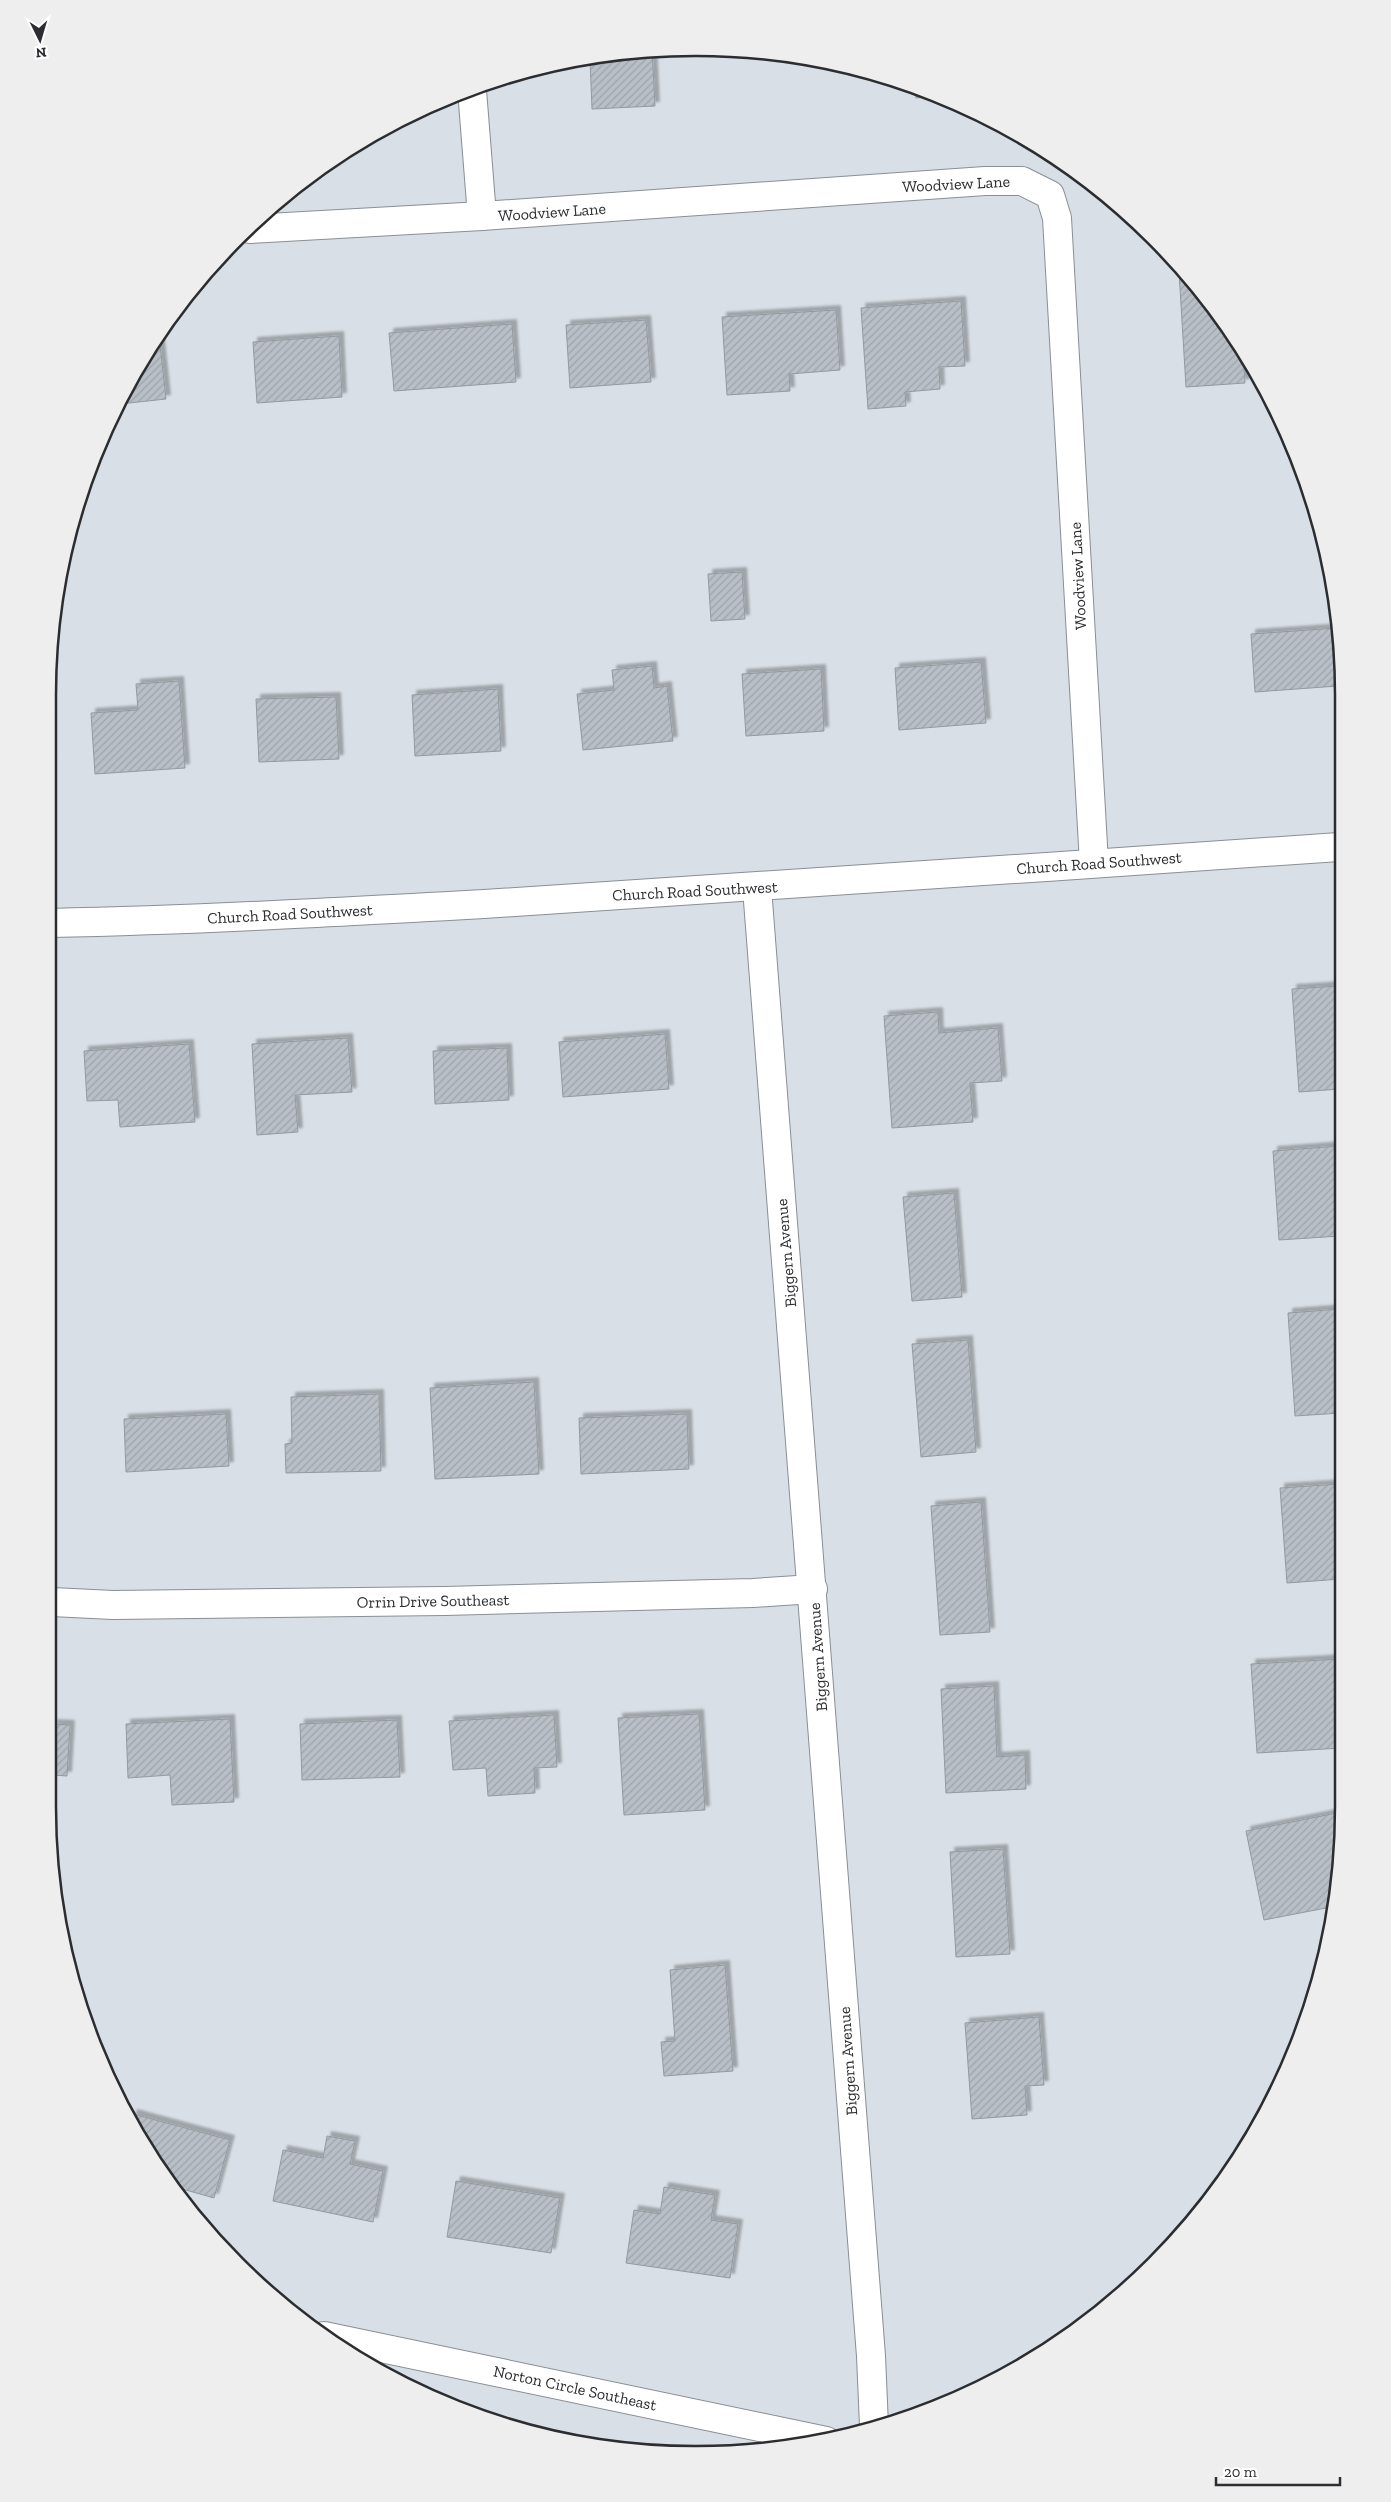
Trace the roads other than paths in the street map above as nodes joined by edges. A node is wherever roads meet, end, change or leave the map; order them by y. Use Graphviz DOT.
graph roads {
  1 [pos="473,97"];
  2 [pos="482,216"];
  3 [pos="259,228"];
  4 [pos="1335,848"];
  5 [pos="1094,863"];
  6 [pos="757,888"];
  7 [pos="56,923"];
  8 [pos="813,1589"];
  9 [pos="56,1602"];
  10 [pos="343,2340"];
  11 [pos="874,2420"];
  12 [pos="802,2436"];
  1 -- 2 [label="street"];
  2 -- 3 [label="street, Woodview Lane"];
  2 -- 5 [label="street, Woodview Lane"];
  4 -- 5 [label="street, Church Road Southwest"];
  5 -- 6 [label="street, Church Road Southwest"];
  6 -- 7 [label="street, Church Road Southwest"];
  6 -- 8 [label="street, Biggern Avenue"];
  8 -- 9 [label="street, Orrin Drive Southeast"];
  8 -- 11 [label="street, Biggern Avenue"];
  10 -- 12 [label="street, Norton Circle Southeast"];
}
